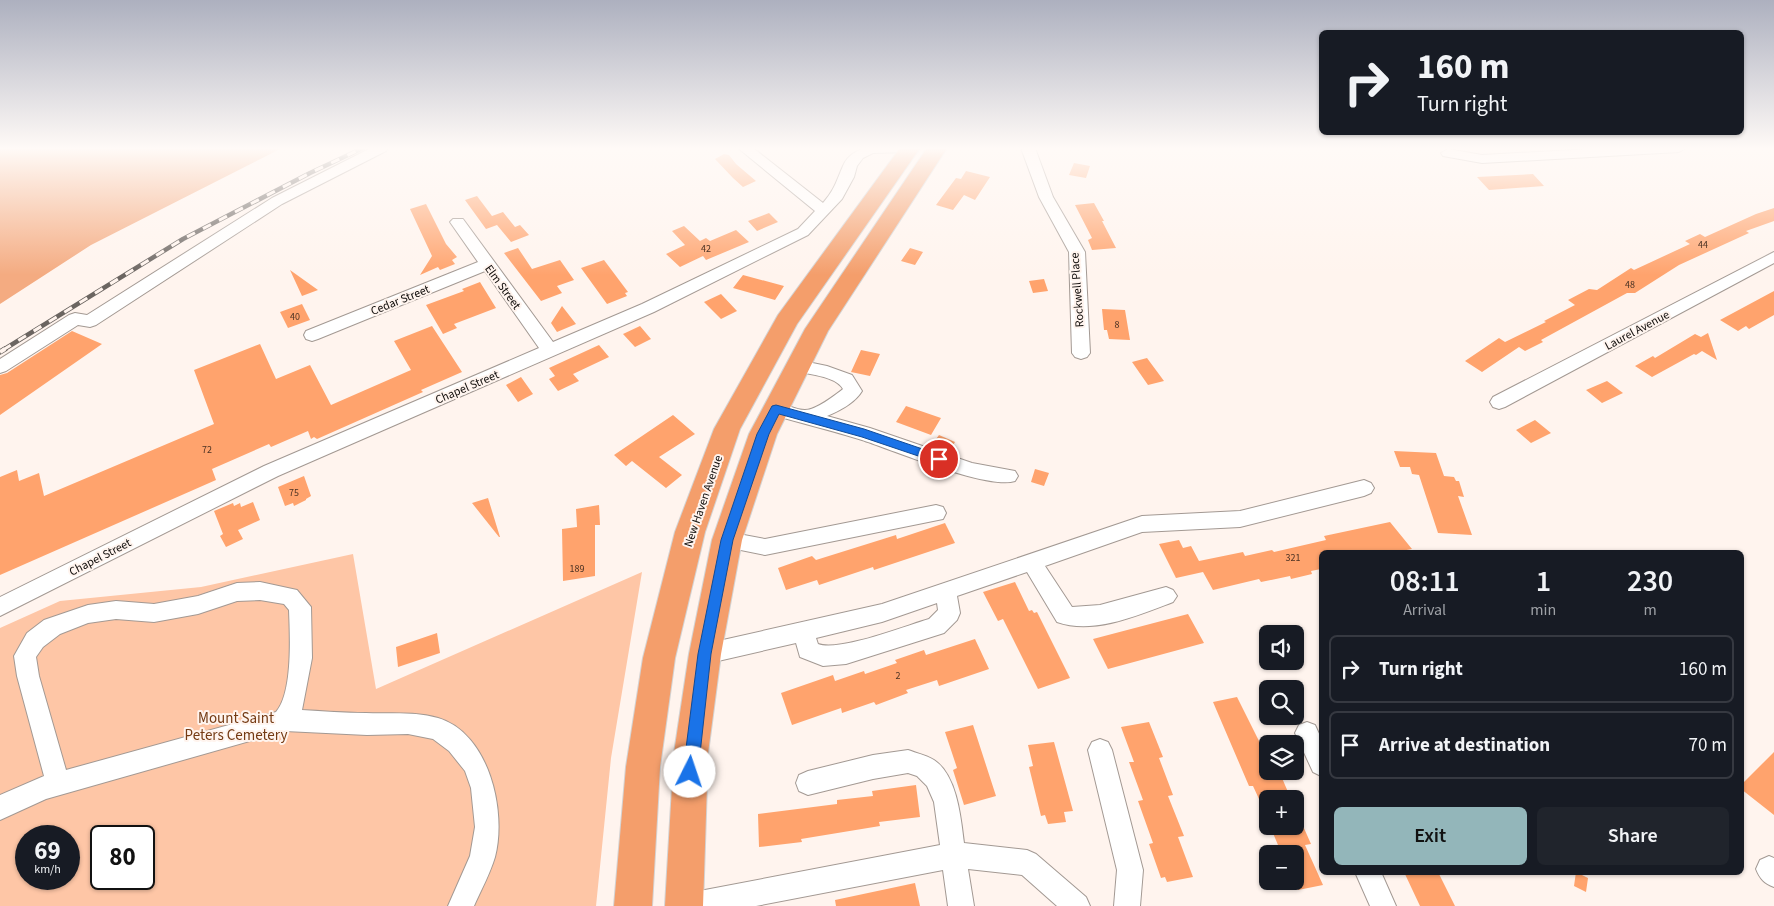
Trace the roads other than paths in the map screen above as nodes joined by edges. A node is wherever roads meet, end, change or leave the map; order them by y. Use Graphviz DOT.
graph roads {
  1 [pos="298,190"];
  2 [pos="800,190"];
  3 [pos="840,190"];
  4 [pos="878,190"];
  5 [pos="909,190"];
  6 [pos="1044,190"];
  7 [pos="824,211"];
  8 [pos="458,222"];
  9 [pos="1774,257"];
  10 [pos="487,264"];
  11 [pos="312,335"];
  12 [pos="550,351"];
  13 [pos="1081,353"];
  14 [pos="798,366"];
  15 [pos="0,367"];
  16 [pos="1500,402"];
  17 [pos="776,409"];
  18 [pos="808,417"];
  19 [pos="1008,476"];
  20 [pos="1364,488"];
  21 [pos="936,513"];
  22 [pos="728,540"];
  23 [pos="1032,562"];
  24 [pos="946,591"];
  25 [pos="1166,596"];
  26 [pos="0,607"];
  27 [pos="804,631"];
  28 [pos="704,654"];
  29 [pos="284,720"];
  30 [pos="1307,732"];
  31 [pos="1100,750"];
  32 [pos="1319,759"];
  33 [pos="808,783"];
  34 [pos="58,784"];
  35 [pos="0,808"];
  36 [pos="955,855"];
  37 [pos="1369,875"];
  38 [pos="461,906"];
  39 [pos="633,906"];
  40 [pos="684,906"];
  41 [pos="690,906"];
  42 [pos="961,906"];
  43 [pos="1077,906"];
  44 [pos="1127,906"];
  45 [pos="1383,906"];
  1 -- 15 [label="street"];
  2 -- 7 [label="street"];
  3 -- 7 [label="street, Chapel Street"];
  4 -- 39 [label="highway, New Haven Avenue"];
  5 -- 14 [label="highway"];
  6 -- 13 [label="street, Rockwell Place"];
  7 -- 12 [label="street, Chapel Street"];
  8 -- 10 [label="street, Elm Street"];
  9 -- 16 [label="street, Laurel Avenue"];
  10 -- 11 [label="street, Cedar Street"];
  10 -- 12 [label="street, Elm Street"];
  12 -- 26 [label="street, Chapel Street"];
  14 -- 17 [label="highway"];
  14 -- 18 [label="lane"];
  17 -- 18 [label="street"];
  17 -- 22 [label="highway"];
  18 -- 19 [label="street"];
  20 -- 23 [label="street"];
  21 -- 22 [label="street"];
  22 -- 28 [label="highway"];
  23 -- 24 [label="street"];
  23 -- 25 [label="lane"];
  24 -- 27 [label="street"];
  24 -- 27 [label="street"];
  27 -- 28 [label="street"];
  28 -- 40 [label="highway"];
  29 -- 34 [label="lane"];
  29 -- 34 [label="lane"];
  29 -- 38 [label="lane"];
  30 -- 32 [label="street"];
  31 -- 44 [label="street"];
  33 -- 36 [label="lane"];
  34 -- 35 [label="street"];
  36 -- 41 [label="street"];
  36 -- 42 [label="lane"];
  36 -- 43 [label="street"];
  37 -- 45 [label="street"];
}
